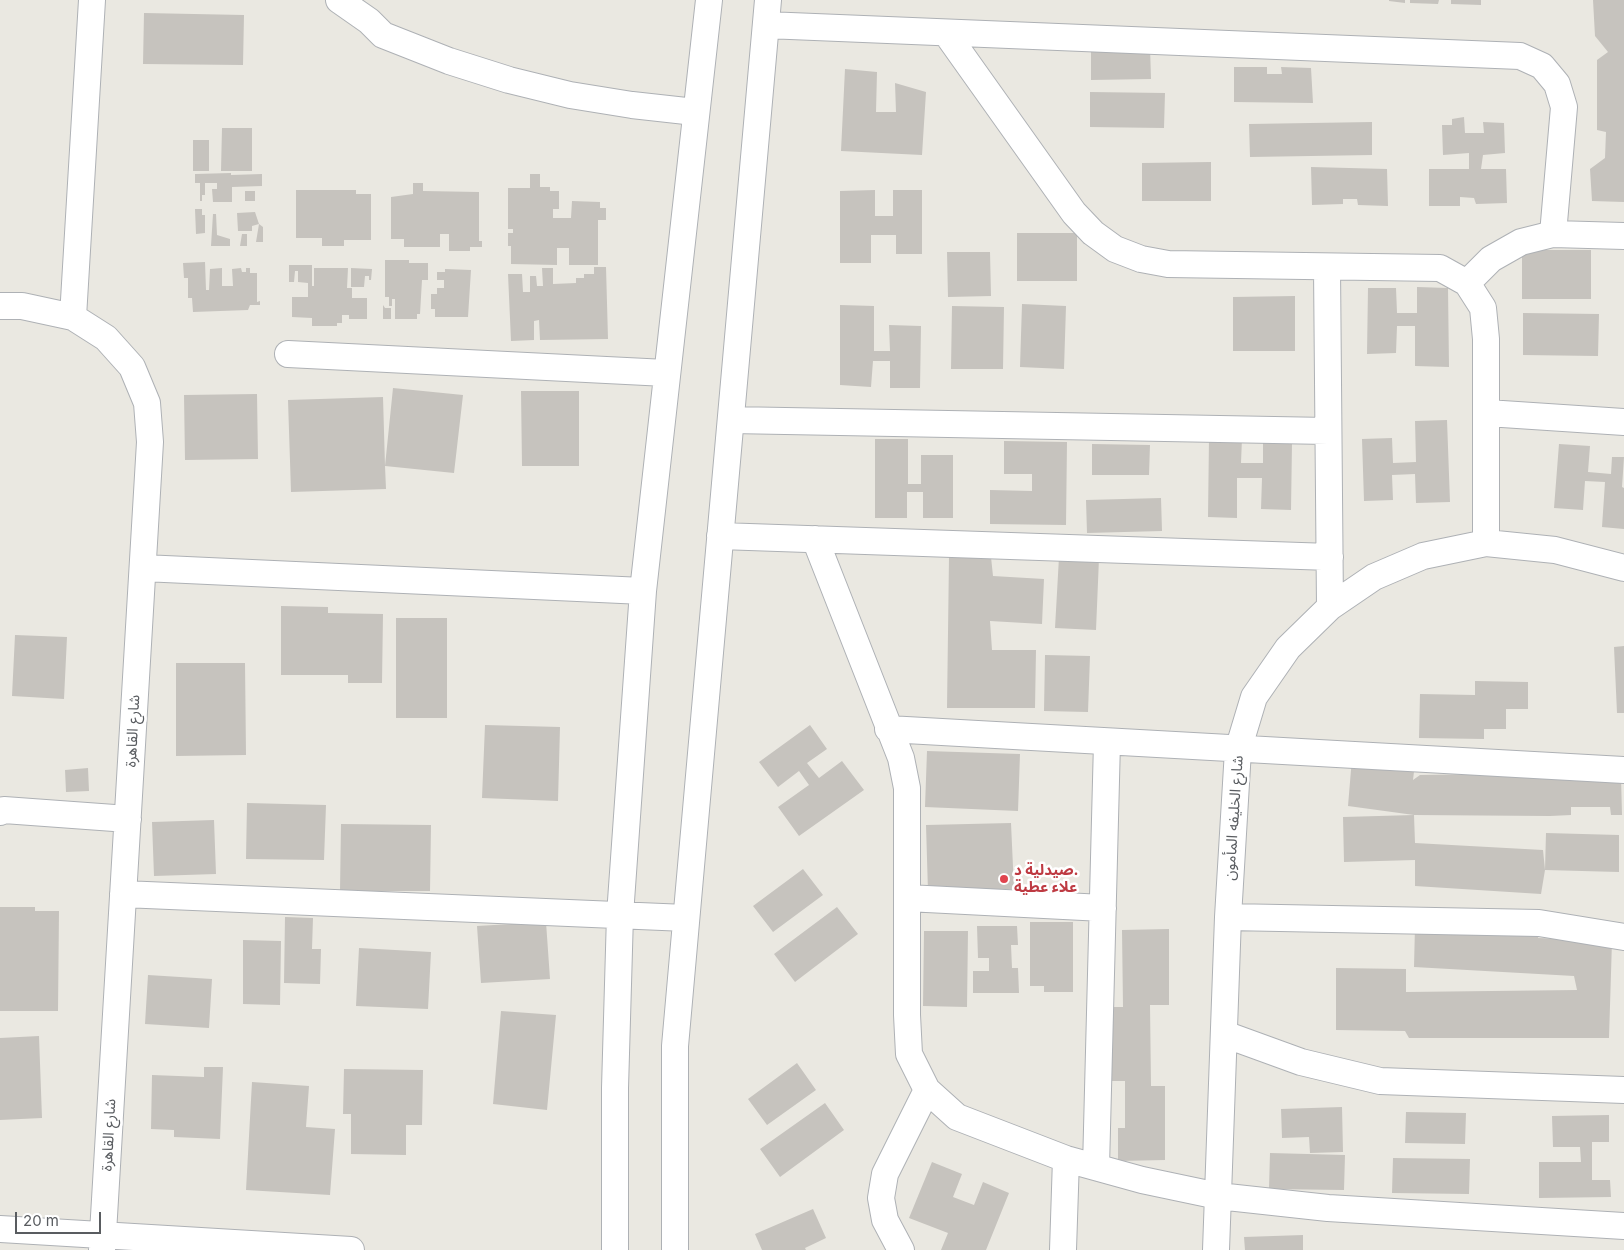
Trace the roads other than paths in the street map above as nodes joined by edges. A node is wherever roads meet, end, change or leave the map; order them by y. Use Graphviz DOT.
graph roads {
  1 [pos="92,0"];
  2 [pos="339,0"];
  3 [pos="709,0"];
  4 [pos="767,13"];
  5 [pos="946,33"];
  6 [pos="695,112"];
  7 [pos="1553,234"];
  8 [pos="1624,236"];
  9 [pos="1326,268"];
  10 [pos="1466,283"];
  11 [pos="0,306"];
  12 [pos="73,317"];
  13 [pos="288,354"];
  14 [pos="666,373"];
  15 [pos="1487,413"];
  16 [pos="731,420"];
  17 [pos="1624,422"];
  18 [pos="1328,431"];
  19 [pos="720,536"];
  20 [pos="815,539"];
  21 [pos="1486,543"];
  22 [pos="1330,558"];
  23 [pos="143,568"];
  24 [pos="1624,568"];
  25 [pos="643,591"];
  26 [pos="1330,607"];
  27 [pos="888,729"];
  28 [pos="1107,742"];
  29 [pos="1238,750"];
  30 [pos="1624,770"];
  31 [pos="0,812"];
  32 [pos="128,819"];
  33 [pos="123,894"];
  34 [pos="907,898"];
  35 [pos="1103,908"];
  36 [pos="620,915"];
  37 [pos="1228,917"];
  38 [pos="686,918"];
  39 [pos="1624,937"];
  40 [pos="1224,1034"];
  41 [pos="927,1090"];
  42 [pos="1624,1090"];
  43 [pos="1066,1159"];
  44 [pos="1096,1167"];
  45 [pos="1218,1196"];
  46 [pos="1624,1226"];
  47 [pos="0,1229"];
  48 [pos="102,1242"];
  49 [pos="351,1250"];
  50 [pos="615,1250"];
  51 [pos="675,1250"];
  52 [pos="901,1250"];
  53 [pos="1064,1250"];
  54 [pos="1216,1250"];
  1 -- 12 [label="street"];
  2 -- 6 [label="street"];
  3 -- 6 [label="street"];
  4 -- 5 [label="street"];
  4 -- 16 [label="street"];
  5 -- 7 [label="street"];
  5 -- 9 [label="street"];
  6 -- 14 [label="street"];
  7 -- 8 [label="street"];
  7 -- 10 [label="street"];
  9 -- 10 [label="street"];
  9 -- 18 [label="street"];
  10 -- 15 [label="street"];
  11 -- 12 [label="street, شارع القاهرة"];
  12 -- 23 [label="street, شارع القاهرة"];
  13 -- 14 [label="street"];
  14 -- 25 [label="street"];
  15 -- 17 [label="street"];
  15 -- 21 [label="street"];
  16 -- 18 [label="street"];
  16 -- 19 [label="street"];
  18 -- 22 [label="street"];
  19 -- 20 [label="street"];
  19 -- 38 [label="street"];
  20 -- 22 [label="street"];
  20 -- 27 [label="street"];
  21 -- 24 [label="street, شارع الخليفه المأمون"];
  21 -- 26 [label="street, شارع الخليفه المأمون"];
  22 -- 26 [label="street"];
  23 -- 25 [label="street"];
  23 -- 32 [label="street, شارع القاهرة"];
  25 -- 36 [label="street"];
  26 -- 29 [label="street, شارع الخليفه المأمون"];
  27 -- 28 [label="street"];
  27 -- 34 [label="street"];
  28 -- 29 [label="street"];
  28 -- 35 [label="street"];
  29 -- 30 [label="street"];
  29 -- 37 [label="street, شارع الخليفه المأمون"];
  31 -- 32 [label="street"];
  32 -- 33 [label="street, شارع القاهرة"];
  33 -- 36 [label="street"];
  33 -- 48 [label="street, شارع القاهرة"];
  34 -- 35 [label="street"];
  34 -- 41 [label="street"];
  35 -- 44 [label="street"];
  36 -- 38 [label="street"];
  36 -- 50 [label="street"];
  37 -- 39 [label="street"];
  37 -- 40 [label="street, شارع الخليفه المأمون"];
  38 -- 51 [label="street"];
  40 -- 42 [label="street"];
  40 -- 45 [label="street, شارع الخليفه المأمون"];
  41 -- 43 [label="street"];
  41 -- 52 [label="street"];
  43 -- 44 [label="street"];
  43 -- 53 [label="street"];
  44 -- 45 [label="street"];
  45 -- 46 [label="street"];
  45 -- 54 [label="street, شارع الخليفه المأمون"];
  47 -- 48 [label="street"];
  48 -- 49 [label="street"];
}
